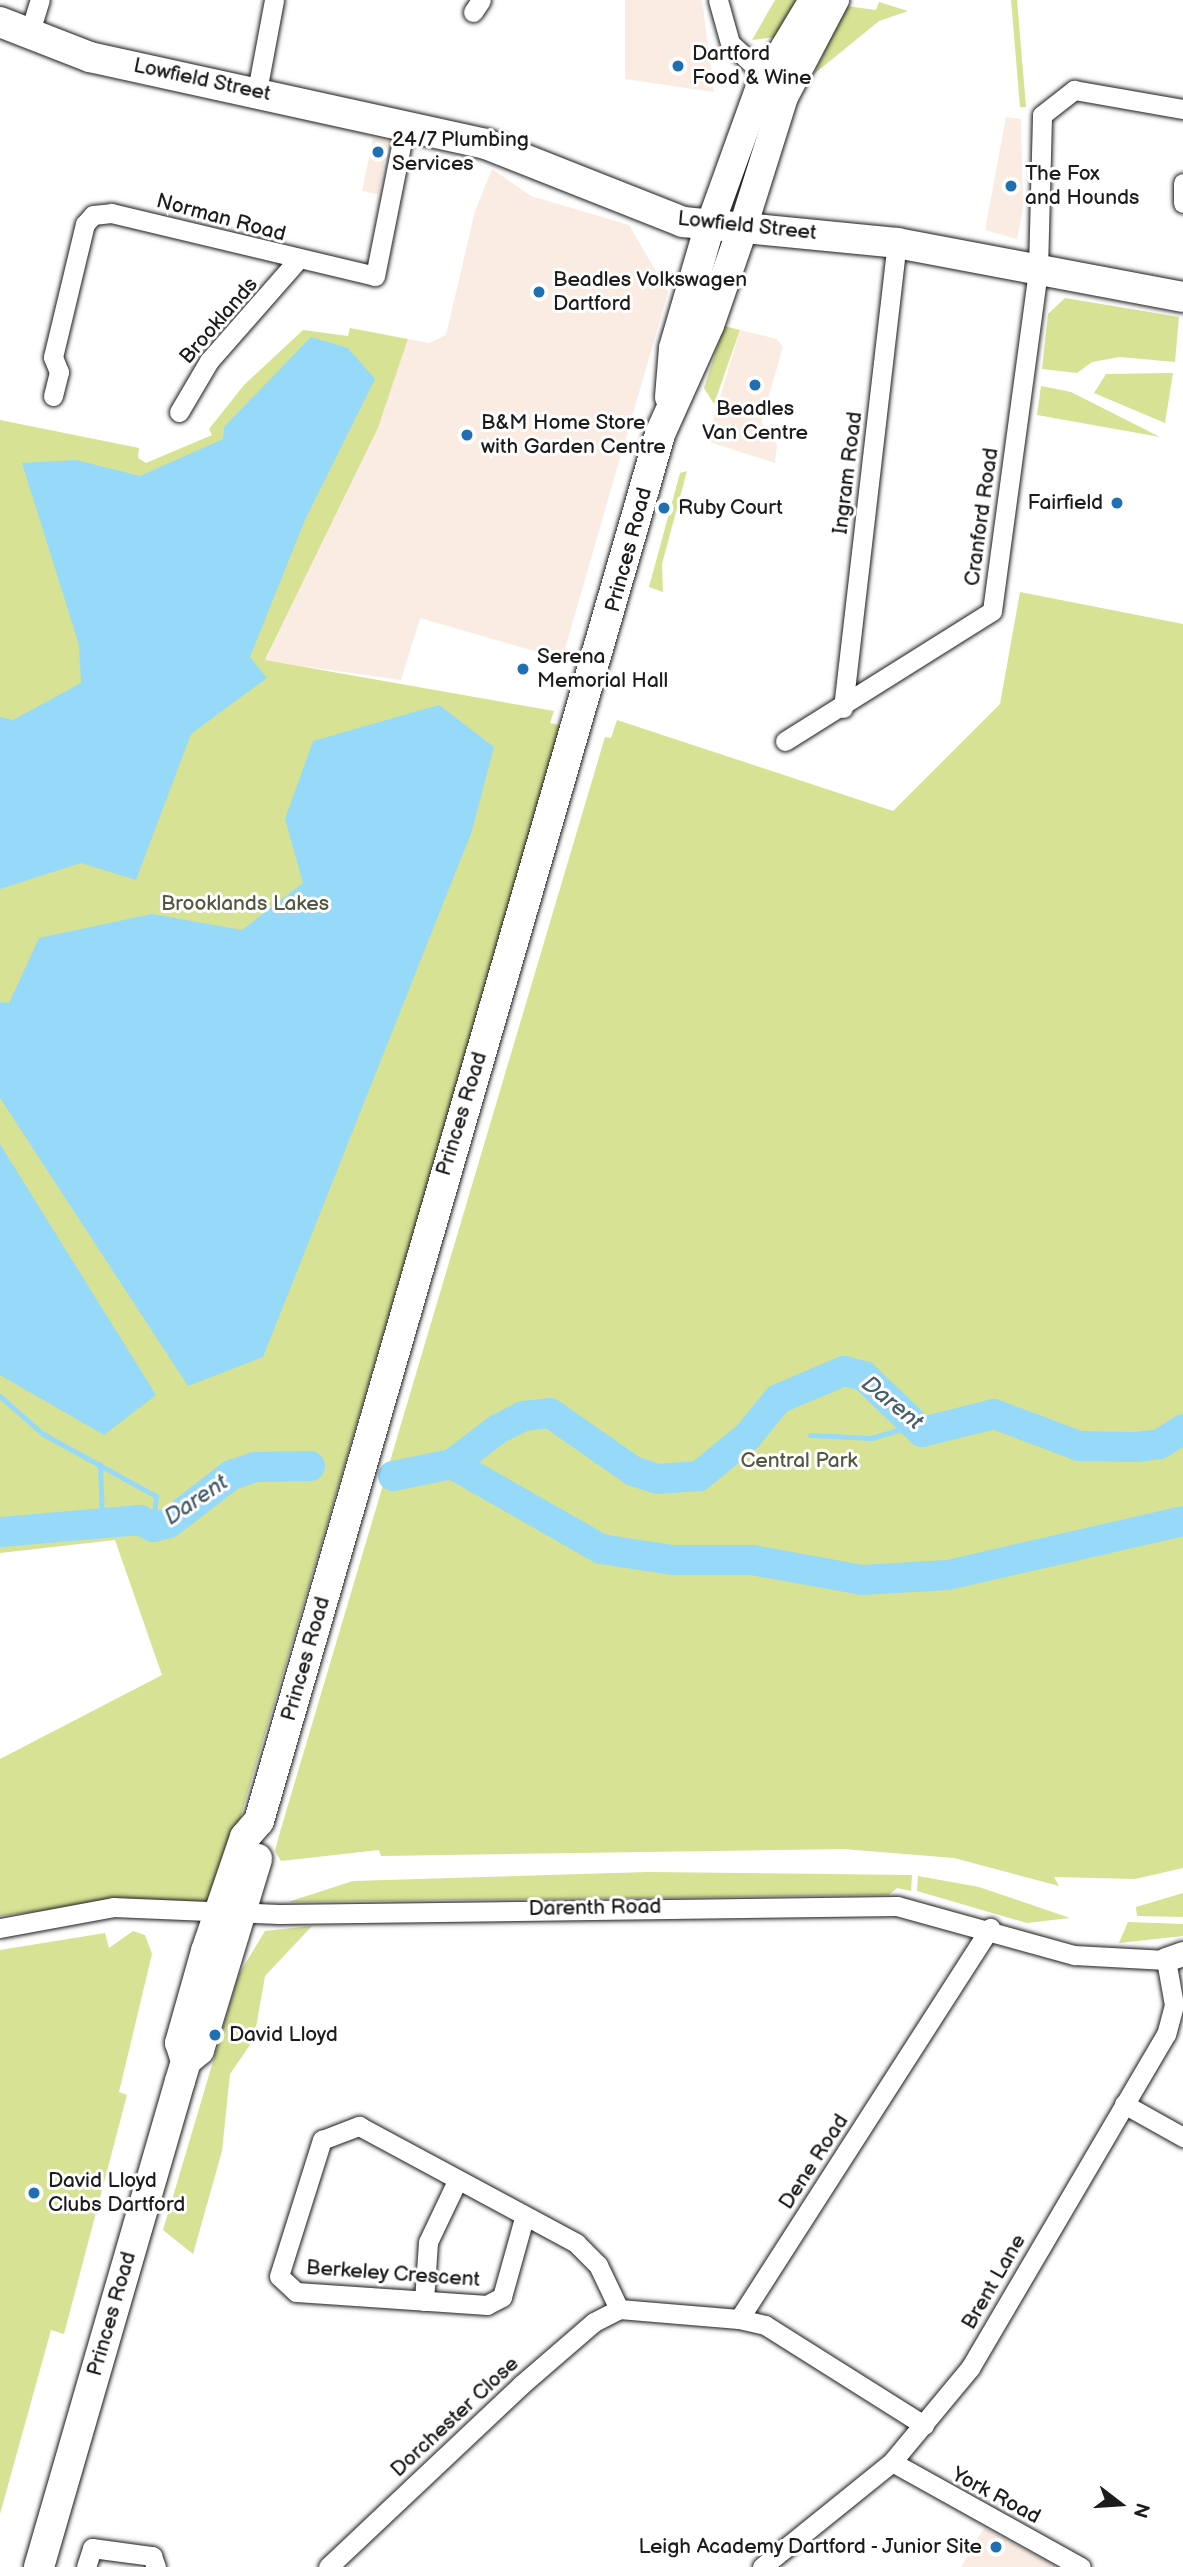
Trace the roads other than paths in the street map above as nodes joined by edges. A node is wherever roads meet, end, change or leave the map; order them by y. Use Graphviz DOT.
graph roads {
  1 [pos="40,0"];
  2 [pos="274,0"];
  3 [pos="718,0"];
  4 [pos="813,0"];
  5 [pos="835,0"];
  6 [pos="0,22"];
  7 [pos="29,35"];
  8 [pos="785,68"];
  9 [pos="257,92"];
  10 [pos="1183,108"];
  11 [pos="405,127"];
  12 [pos="1183,184"];
  13 [pos="1183,203"];
  14 [pos="710,225"];
  15 [pos="743,227"];
  16 [pos="897,243"];
  17 [pos="296,262"];
  18 [pos="1038,269"];
  19 [pos="1183,297"];
  20 [pos="53,396"];
  21 [pos="669,407"];
  22 [pos="179,412"];
  23 [pos="844,708"];
  24 [pos="785,741"];
  25 [pos="233,1914"];
  26 [pos="0,1928"];
  27 [pos="990,1928"];
  28 [pos="1174,1957"];
  29 [pos="1124,2104"];
  30 [pos="1183,2137"];
  31 [pos="457,2181"];
  32 [pos="524,2218"];
  33 [pos="424,2301"];
  34 [pos="619,2309"];
  35 [pos="739,2319"];
  36 [pos="924,2425"];
  37 [pos="892,2462"];
  38 [pos="39,2567"];
  39 [pos="86,2567"];
  40 [pos="156,2567"];
  41 [pos="328,2567"];
  42 [pos="762,2567"];
  43 [pos="1081,2567"];
  1 -- 7 [label="street"];
  2 -- 9 [label="street"];
  3 -- 8 [label="street"];
  4 -- 8 [label="main road, Princes Road"];
  5 -- 8 [label="main road, Princes Road"];
  6 -- 7 [label="main road, Lowfield Street"];
  7 -- 9 [label="main road, Lowfield Street"];
  8 -- 14 [label="main road, Princes Road"];
  8 -- 15 [label="main road, Princes Road"];
  9 -- 11 [label="main road, Lowfield Street"];
  10 -- 18 [label="street, Cranford Road"];
  11 -- 14 [label="main road, Lowfield Street"];
  11 -- 17 [label="street, Norman Road"];
  12 -- 13 [label="street"];
  14 -- 15 [label="main road, Lowfield Street"];
  14 -- 21 [label="main road, Princes Road"];
  15 -- 16 [label="main road, Lowfield Street"];
  15 -- 21 [label="main road, Princes Road"];
  16 -- 18 [label="main road, Lowfield Street"];
  16 -- 23 [label="street, Ingram Road"];
  17 -- 20 [label="street, Norman Road"];
  17 -- 22 [label="street, Brooklands"];
  18 -- 19 [label="main road, Lowfield Street"];
  18 -- 23 [label="street, Cranford Road"];
  21 -- 25 [label="main road, Princes Road"];
  23 -- 24 [label="street, Cranford Road"];
  25 -- 26 [label="street, Darenth Road"];
  25 -- 27 [label="street, Darenth Road"];
  25 -- 38 [label="main road, Princes Road"];
  27 -- 28 [label="street, Darenth Road"];
  27 -- 35 [label="street, Dene Road"];
  28 -- 29 [label="street, Brent Lane"];
  29 -- 30 [label="street"];
  29 -- 36 [label="street, Brent Lane"];
  31 -- 32 [label="street, Berkeley Crescent"];
  31 -- 33 [label="street"];
  31 -- 33 [label="street, Berkeley Crescent"];
  32 -- 33 [label="street, Berkeley Crescent"];
  32 -- 34 [label="street, Berkeley Crescent"];
  34 -- 35 [label="street"];
  34 -- 41 [label="street, Dorchester Close"];
  35 -- 36 [label="street"];
  36 -- 37 [label="street, Brent Lane"];
  37 -- 42 [label="street, Brent Lane"];
  37 -- 43 [label="street, York Road"];
  39 -- 40 [label="street"];
}
